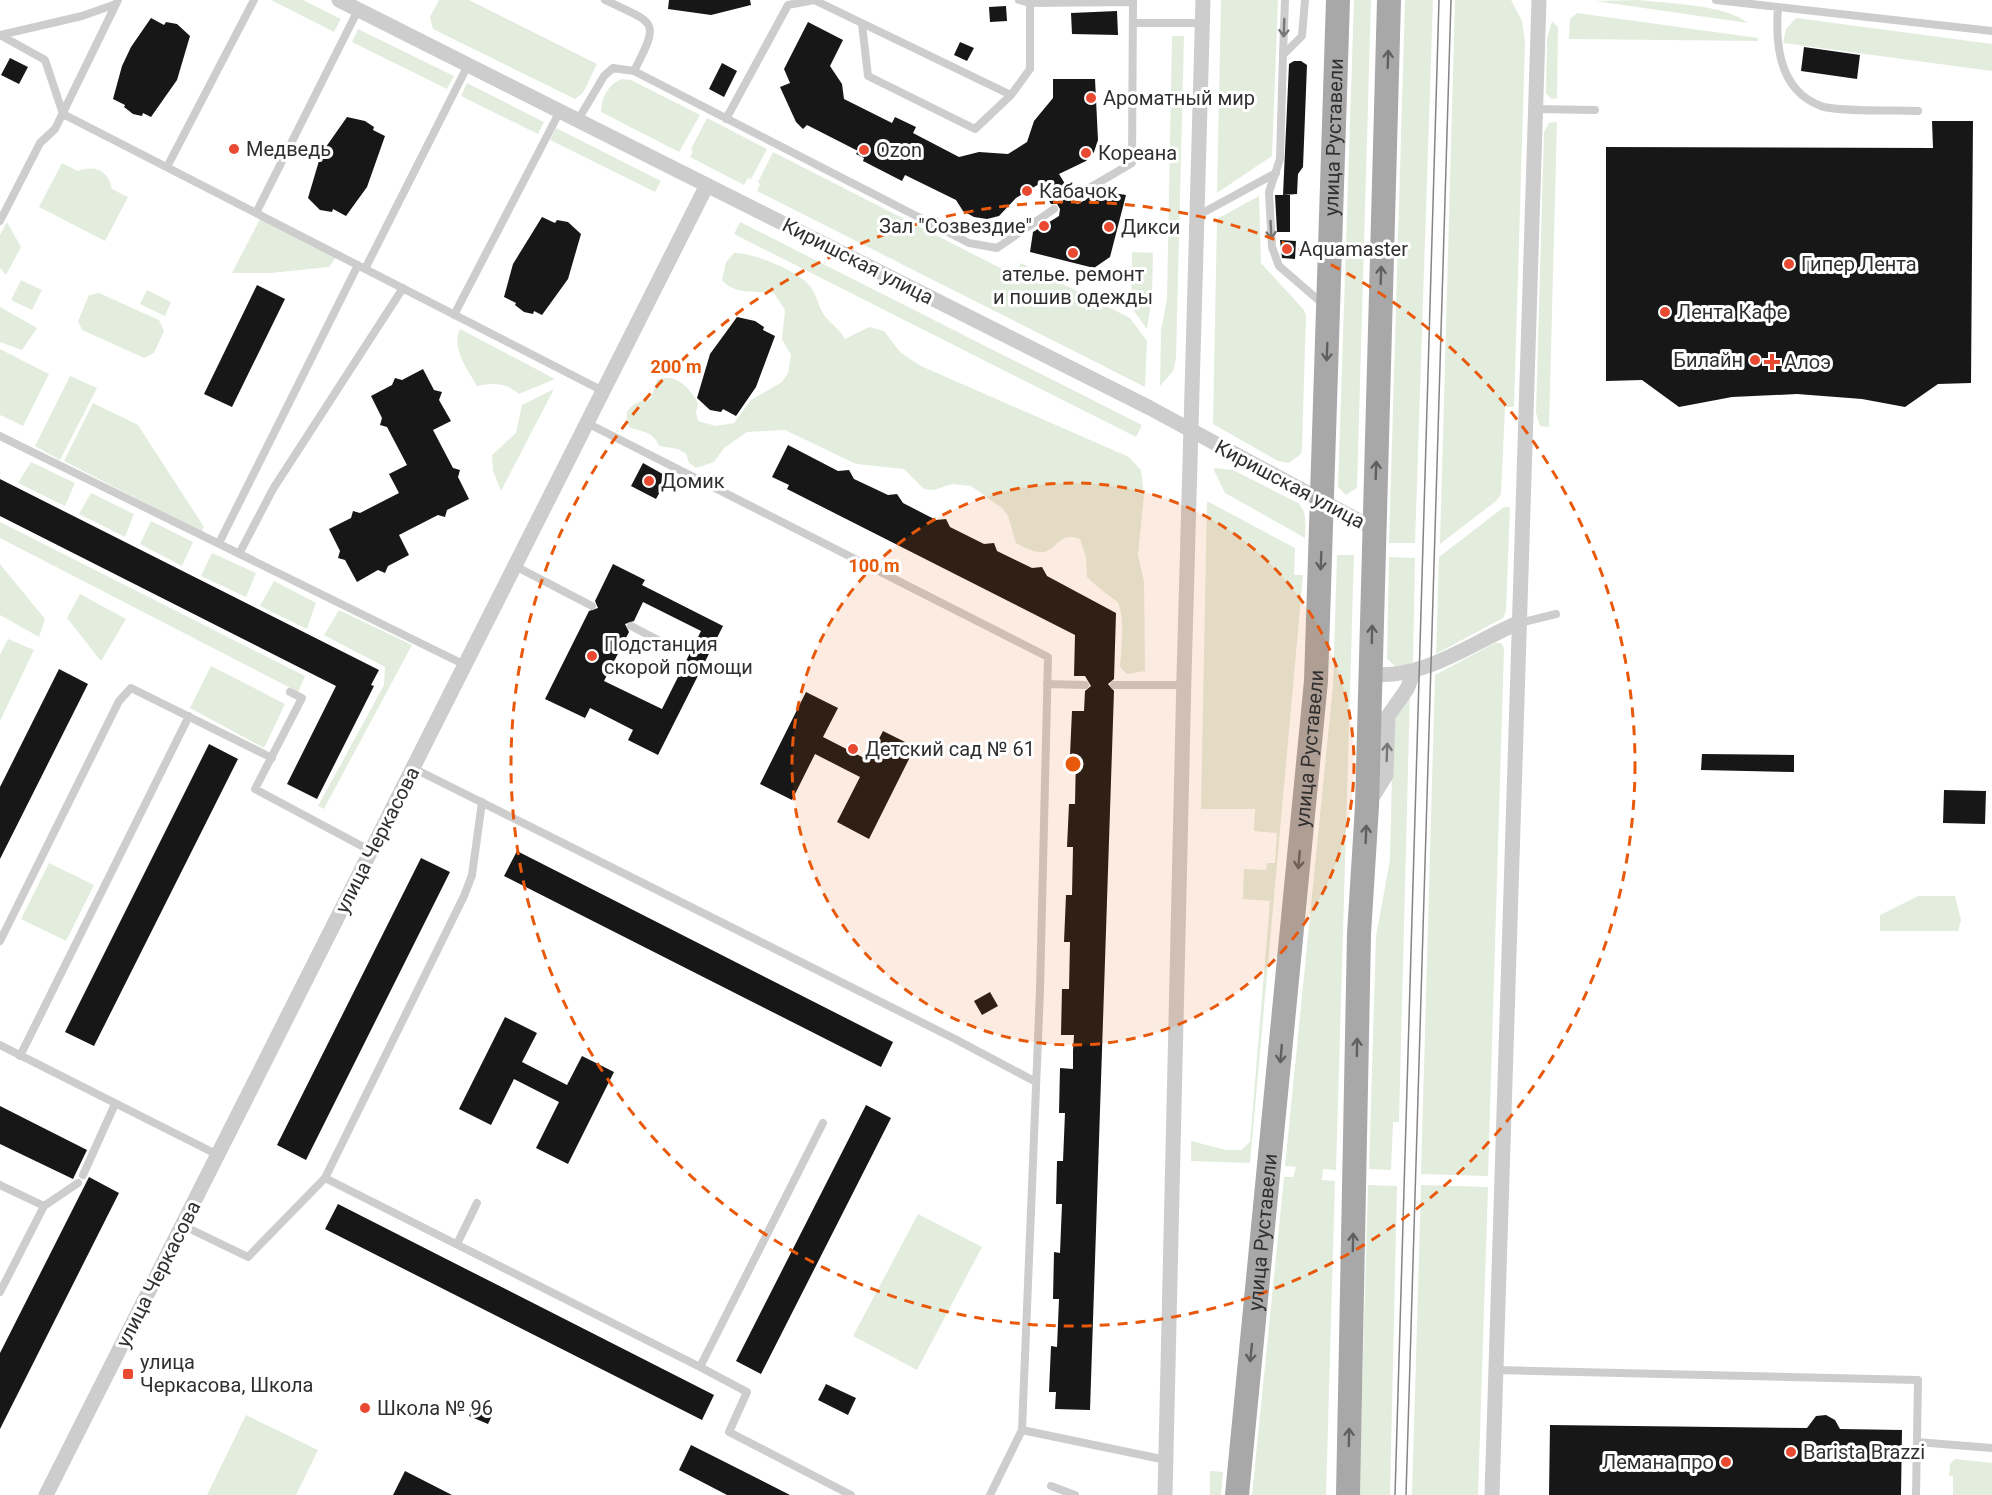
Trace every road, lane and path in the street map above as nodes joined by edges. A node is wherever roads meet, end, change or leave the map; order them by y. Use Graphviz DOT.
graph roads {
  1 [pos="254,0"];
  2 [pos="339,0"];
  3 [pos="605,0"];
  4 [pos="814,0"];
  5 [pos="1019,0"];
  6 [pos="1203,0"];
  7 [pos="1285,0"];
  8 [pos="1305,0"];
  9 [pos="1338,0"];
  10 [pos="1389,0"];
  11 [pos="1539,0"];
  12 [pos="1716,0"];
  13 [pos="1133,1"];
  14 [pos="117,2"];
  15 [pos="1030,2"];
  16 [pos="1778,8"];
  17 [pos="358,10"];
  18 [pos="1133,23"];
  19 [pos="1203,23"];
  20 [pos="862,24"];
  21 [pos="1992,31"];
  22 [pos="0,35"];
  23 [pos="1283,55"];
  24 [pos="468,65"];
  25 [pos="634,71"];
  26 [pos="1011,95"];
  27 [pos="1536,109"];
  28 [pos="1595,110"];
  29 [pos="560,111"];
  30 [pos="1918,111"];
  31 [pos="63,114"];
  32 [pos="726,119"];
  33 [pos="578,120"];
  34 [pos="167,167"];
  35 [pos="1276,173"];
  36 [pos="707,185"];
  37 [pos="1074,197"];
  38 [pos="1054,209"];
  39 [pos="256,213"];
  40 [pos="1197,216"];
  41 [pos="0,221"];
  42 [pos="361,267"];
  43 [pos="403,288"];
  44 [pos="1329,309"];
  45 [pos="454,315"];
  46 [pos="603,391"];
  47 [pos="587,423"];
  48 [pos="1192,432"];
  49 [pos="0,436"];
  50 [pos="1323,502"];
  51 [pos="1374,529"];
  52 [pos="219,543"];
  53 [pos="239,554"];
  54 [pos="515,566"];
  55 [pos="592,606"];
  56 [pos="1556,614"];
  57 [pos="1518,623"];
  58 [pos="631,626"];
  59 [pos="658,640"];
  60 [pos="465,665"];
  61 [pos="1414,672"];
  62 [pos="1371,674"];
  63 [pos="1047,684"];
  64 [pos="1085,685"];
  65 [pos="1114,685"];
  66 [pos="1184,685"];
  67 [pos="290,692"];
  68 [pos="189,716"];
  69 [pos="272,758"];
  70 [pos="413,768"];
  71 [pos="482,802"];
  72 [pos="1367,806"];
  73 [pos="371,851"];
  74 [pos="0,941"];
  75 [pos="0,1046"];
  76 [pos="20,1056"];
  77 [pos="1036,1082"];
  78 [pos="115,1104"];
  79 [pos="823,1123"];
  80 [pos="218,1155"];
  81 [pos="83,1175"];
  82 [pos="325,1178"];
  83 [pos="78,1183"];
  84 [pos="0,1185"];
  85 [pos="477,1203"];
  86 [pos="44,1206"];
  87 [pos="182,1225"];
  88 [pos="457,1245"];
  89 [pos="0,1292"];
  90 [pos="700,1367"];
  91 [pos="1496,1370"];
  92 [pos="1022,1430"];
  93 [pos="1917,1442"];
  94 [pos="1992,1448"];
  95 [pos="1166,1460"];
  96 [pos="1051,1486"];
  97 [pos="46,1495"];
  98 [pos="851,1495"];
  99 [pos="990,1495"];
  100 [pos="1075,1495"];
  101 [pos="1165,1495"];
  102 [pos="1237,1495"];
  103 [pos="1348,1495"];
  104 [pos="1492,1495"];
  105 [pos="1916,1495"];
  1 -- 34 [label="lane"];
  2 -- 17 [label="street, Киришская улица"];
  3 -- 25 [label="lane"];
  4 -- 20 [label="lane"];
  4 -- 32 [label="lane"];
  5 -- 15 [label="lane"];
  6 -- 19 [label="street"];
  7 -- 23 [label="lane, one-way"];
  8 -- 23 [label="lane"];
  9 -- 44 [label="main road, улица Руставели"];
  51 -- 10 [label="main road, one-way"];
  11 -- 27 [label="street"];
  12 -- 16 [label="lane"];
  13 -- 15 [label="lane"];
  13 -- 18 [label="lane"];
  14 -- 22 [label="lane"];
  14 -- 31 [label="lane"];
  15 -- 26 [label="lane"];
  16 -- 21 [label="lane"];
  16 -- 30 [label="lane"];
  17 -- 24 [label="street, Киришская улица"];
  17 -- 39 [label="lane"];
  18 -- 19 [label="lane"];
  18 -- 37 [label="lane"];
  19 -- 40 [label="street"];
  20 -- 26 [label="lane"];
  20 -- 26 [label="lane"];
  22 -- 31 [label="lane"];
  23 -- 35 [label="lane"];
  24 -- 29 [label="street, Киришская улица"];
  24 -- 42 [label="lane"];
  25 -- 32 [label="lane"];
  25 -- 33 [label="lane"];
  27 -- 28 [label="lane"];
  27 -- 57 [label="street"];
  29 -- 33 [label="street, Киришская улица"];
  29 -- 45 [label="lane"];
  31 -- 34 [label="lane"];
  31 -- 41 [label="lane"];
  32 -- 38 [label="lane"];
  33 -- 36 [label="street, Киришская улица"];
  34 -- 39 [label="lane"];
  35 -- 40 [label="lane"];
  35 -- 44 [label="lane, one-way"];
  36 -- 46 [label="street, улица Черкасова"];
  36 -- 48 [label="street, Киришская улица"];
  39 -- 42 [label="lane"];
  40 -- 48 [label="street"];
  42 -- 43 [label="lane"];
  42 -- 52 [label="lane"];
  43 -- 45 [label="lane"];
  43 -- 53 [label="lane"];
  44 -- 50 [label="main road, улица Руставели, one-way"];
  45 -- 46 [label="lane"];
  46 -- 47 [label="street, улица Черкасова"];
  47 -- 54 [label="street, улица Черкасова"];
  47 -- 63 [label="lane"];
  48 -- 50 [label="street, Киришская улица"];
  48 -- 66 [label="street"];
  49 -- 52 [label="lane"];
  50 -- 51 [label="street, Киришская улица"];
  50 -- 102 [label="main road, улица Руставели, one-way"];
  62 -- 51 [label="main road, one-way"];
  52 -- 53 [label="lane"];
  53 -- 60 [label="lane"];
  54 -- 55 [label="lane"];
  54 -- 60 [label="street, улица Черкасова"];
  56 -- 57 [label="lane"];
  57 -- 61 [label="street"];
  57 -- 91 [label="street"];
  58 -- 59 [label="lane"];
  60 -- 70 [label="street, улица Черкасова"];
  61 -- 62 [label="street"];
  72 -- 61 [label="street, one-way"];
  62 -- 72 [label="main road"];
  63 -- 64 [label="lane"];
  63 -- 77 [label="lane"];
  65 -- 66 [label="lane"];
  66 -- 95 [label="street"];
  67 -- 69 [label="lane"];
  68 -- 69 [label="lane"];
  68 -- 74 [label="lane"];
  68 -- 76 [label="lane"];
  69 -- 73 [label="lane"];
  70 -- 71 [label="lane"];
  70 -- 73 [label="street, улица Черкасова"];
  71 -- 77 [label="lane"];
  71 -- 82 [label="lane"];
  103 -- 72 [label="main road, one-way"];
  73 -- 80 [label="street, улица Черкасова"];
  75 -- 76 [label="lane"];
  76 -- 78 [label="lane"];
  77 -- 92 [label="lane"];
  78 -- 80 [label="lane"];
  78 -- 81 [label="lane"];
  79 -- 90 [label="lane"];
  80 -- 87 [label="street, улица Черкасова"];
  82 -- 87 [label="lane"];
  82 -- 88 [label="lane"];
  83 -- 86 [label="lane"];
  84 -- 86 [label="lane"];
  85 -- 88 [label="lane"];
  86 -- 89 [label="lane"];
  87 -- 97 [label="street, улица Черкасова"];
  88 -- 90 [label="lane"];
  90 -- 98 [label="lane"];
  91 -- 93 [label="lane"];
  91 -- 104 [label="street"];
  92 -- 95 [label="lane"];
  92 -- 99 [label="lane"];
  93 -- 94 [label="lane"];
  93 -- 105 [label="lane"];
  95 -- 101 [label="street"];
  96 -- 100 [label="lane"];
}
